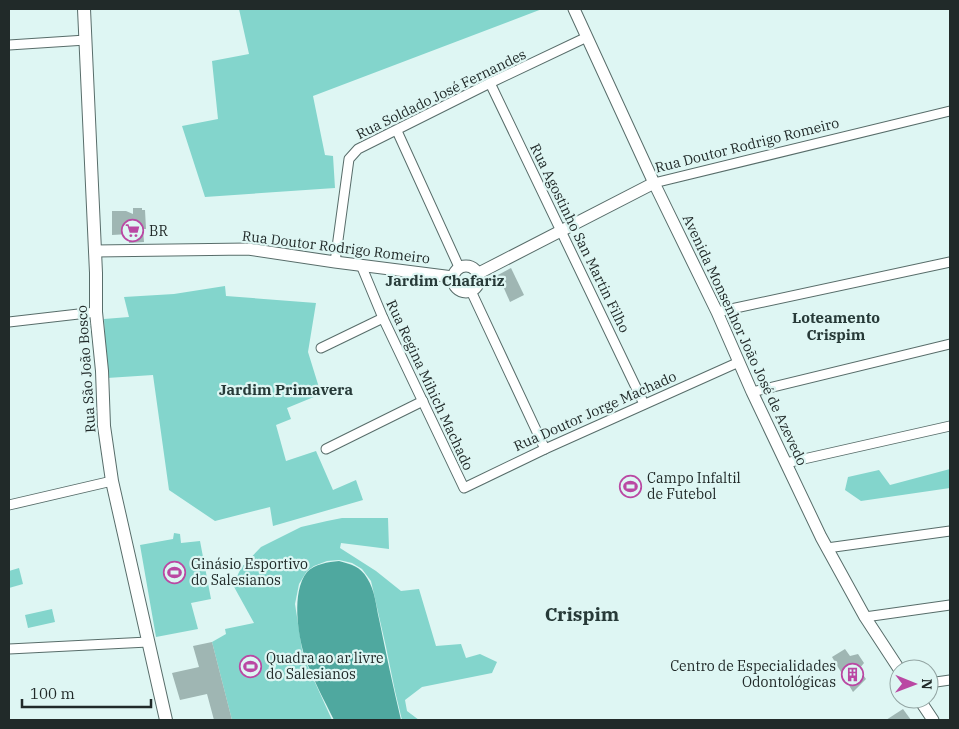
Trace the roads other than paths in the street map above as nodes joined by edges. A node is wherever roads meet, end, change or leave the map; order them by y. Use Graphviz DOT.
graph roads {
  1 [pos="84,9"];
  2 [pos="576,11"];
  3 [pos="587,37"];
  4 [pos="86,40"];
  5 [pos="9,45"];
  6 [pos="490,84"];
  7 [pos="950,111"];
  8 [pos="397,131"];
  9 [pos="654,183"];
  10 [pos="561,231"];
  11 [pos="95,252"];
  12 [pos="335,262"];
  13 [pos="950,262"];
  14 [pos="361,265"];
  15 [pos="456,272"];
  16 [pos="479,273"];
  17 [pos="471,292"];
  18 [pos="96,312"];
  19 [pos="717,312"];
  20 [pos="384,318"];
  21 [pos="9,322"];
  22 [pos="950,344"];
  23 [pos="320,348"];
  24 [pos="739,362"];
  25 [pos="752,392"];
  26 [pos="423,401"];
  27 [pos="644,404"];
  28 [pos="950,426"];
  29 [pos="326,449"];
  30 [pos="545,449"];
  31 [pos="786,463"];
  32 [pos="112,481"];
  33 [pos="464,488"];
  34 [pos="9,505"];
  35 [pos="950,531"];
  36 [pos="827,548"];
  37 [pos="950,605"];
  38 [pos="865,617"];
  39 [pos="148,642"];
  40 [pos="9,649"];
  41 [pos="892,659"];
  42 [pos="926,709"];
  43 [pos="166,720"];
  44 [pos="933,720"];
  1 -- 4 [label="main road, Rua São João Bosco"];
  2 -- 3 [label="street, Avenida Monsenhor João José de Azevedo"];
  3 -- 6 [label="street, Rua Soldado José Fernandes"];
  3 -- 9 [label="street, Avenida Monsenhor João José de Azevedo"];
  4 -- 5 [label="street"];
  4 -- 11 [label="main road, Rua São João Bosco"];
  6 -- 8 [label="street, Rua Soldado José Fernandes"];
  6 -- 10 [label="street, Rua Agostinho San Martin Filho"];
  7 -- 9 [label="street, Rua Doutor Rodrigo Romeiro"];
  8 -- 12 [label="street, Rua Soldado José Fernandes"];
  8 -- 15 [label="street"];
  9 -- 10 [label="street, Rua Doutor Rodrigo Romeiro"];
  9 -- 19 [label="street, Avenida Monsenhor João José de Azevedo"];
  10 -- 16 [label="street, Rua Doutor Rodrigo Romeiro"];
  10 -- 27 [label="street, Rua Agostinho San Martin Filho"];
  11 -- 12 [label="street, Rua Doutor Rodrigo Romeiro"];
  11 -- 18 [label="main road, Rua São João Bosco"];
  12 -- 14 [label="street, Rua Doutor Rodrigo Romeiro"];
  13 -- 19 [label="street"];
  14 -- 15 [label="street, Rua Doutor Rodrigo Romeiro"];
  14 -- 20 [label="street, Rua Regina Mihich Machado"];
  15 -- 16 [label="street"];
  15 -- 17 [label="street"];
  16 -- 17 [label="street"];
  17 -- 30 [label="street"];
  18 -- 21 [label="street"];
  18 -- 32 [label="main road, Rua São João Bosco"];
  19 -- 24 [label="street, Avenida Monsenhor João José de Azevedo"];
  20 -- 23 [label="street"];
  20 -- 26 [label="street, Rua Regina Mihich Machado"];
  22 -- 25 [label="street"];
  24 -- 25 [label="street, Avenida Monsenhor João José de Azevedo"];
  24 -- 27 [label="street, Rua Doutor Jorge Machado"];
  25 -- 31 [label="street, Avenida Monsenhor João José de Azevedo"];
  26 -- 29 [label="street"];
  26 -- 33 [label="street, Rua Regina Mihich Machado"];
  27 -- 30 [label="street, Rua Doutor Jorge Machado"];
  28 -- 31 [label="street"];
  30 -- 33 [label="street, Rua Doutor Jorge Machado"];
  31 -- 36 [label="street, Avenida Monsenhor João José de Azevedo"];
  32 -- 34 [label="street"];
  32 -- 39 [label="main road, Rua São João Bosco"];
  35 -- 36 [label="street"];
  36 -- 38 [label="street, Avenida Monsenhor João José de Azevedo"];
  37 -- 38 [label="street"];
  38 -- 41 [label="street, Avenida Monsenhor João José de Azevedo"];
  39 -- 40 [label="street"];
  39 -- 43 [label="main road, Rua São João Bosco"];
  42 -- 44 [label="street"];
}
